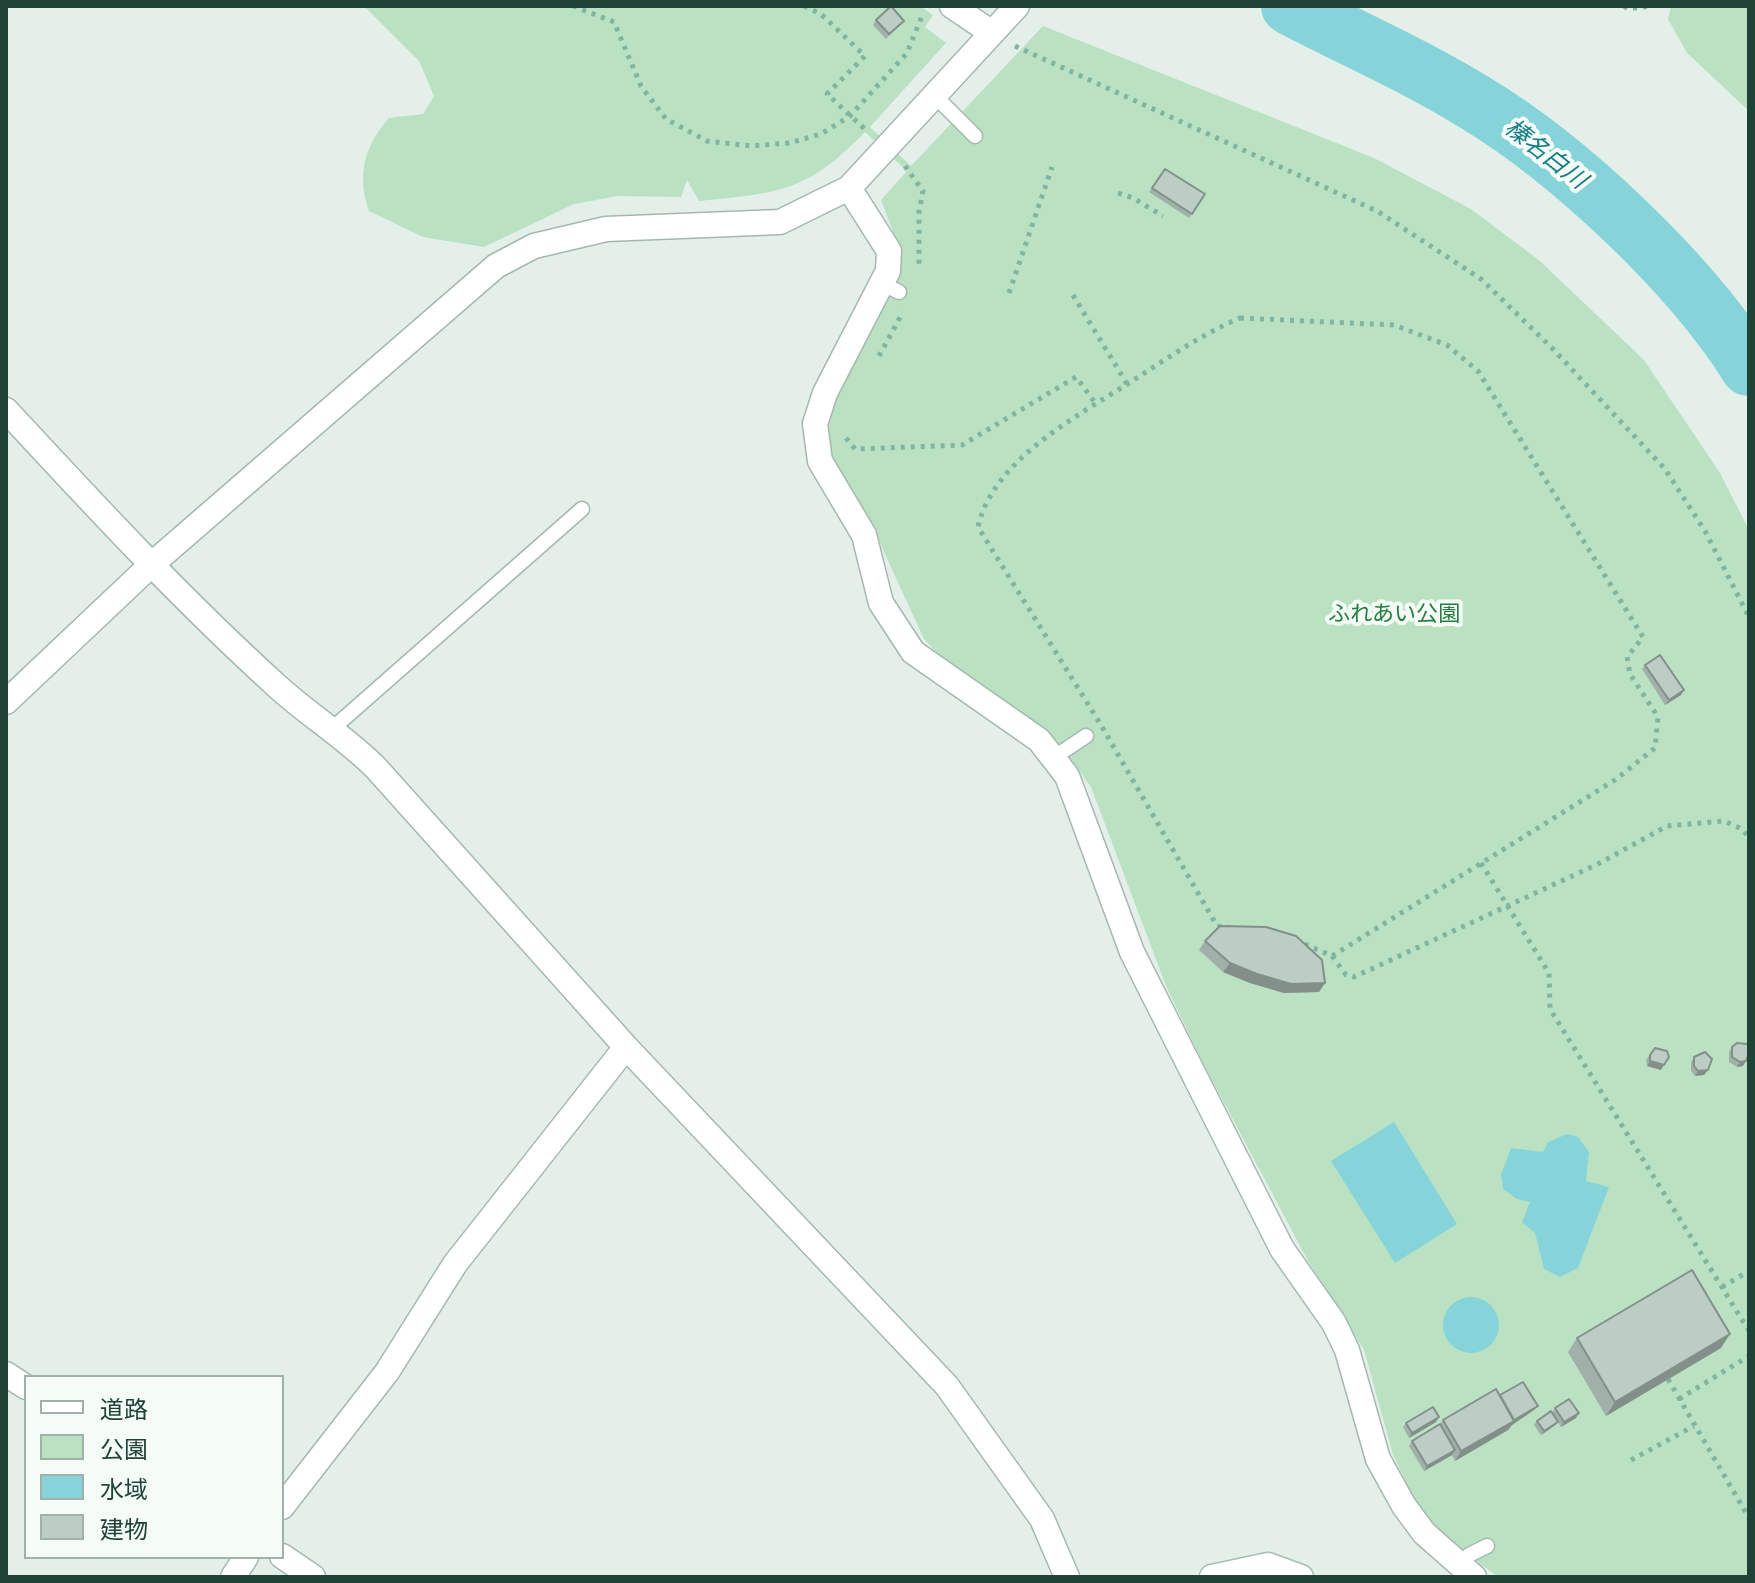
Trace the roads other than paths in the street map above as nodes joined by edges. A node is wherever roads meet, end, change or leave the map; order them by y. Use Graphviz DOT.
graph roads {
  1 [pos="952,6"];
  2 [pos="1006,25"];
  3 [pos="935,96"];
  4 [pos="975,136"];
  5 [pos="849,188"];
  6 [pos="6,410"];
  7 [pos="582,509"];
  8 [pos="151,565"];
  9 [pos="6,702"];
  10 [pos="332,729"];
  11 [pos="1086,736"];
  12 [pos="1053,758"];
  13 [pos="626,1047"];
  14 [pos="6,1374"];
  15 [pos="24,1386"];
  16 [pos="284,1504"];
  17 [pos="1487,1546"];
  18 [pos="284,1557"];
  19 [pos="245,1559"];
  20 [pos="1468,1573"];
  21 [pos="233,1577"];
  22 [pos="313,1577"];
  23 [pos="1067,1577"];
  24 [pos="1212,1577"];
  25 [pos="1301,1577"];
  1 -- 2 [label="street"];
  2 -- 3 [label="street"];
  3 -- 4 [label="lane"];
  3 -- 5 [label="street"];
  5 -- 8 [label="street"];
  5 -- 12 [label="street"];
  6 -- 8 [label="street"];
  7 -- 10 [label="lane"];
  8 -- 9 [label="street"];
  8 -- 10 [label="street"];
  10 -- 13 [label="street"];
  11 -- 12 [label="lane"];
  12 -- 20 [label="street"];
  13 -- 16 [label="street"];
  13 -- 23 [label="street"];
  14 -- 15 [label="street"];
  17 -- 20 [label="lane"];
  18 -- 22 [label="street"];
  19 -- 21 [label="street"];
  24 -- 25 [label="street"];
}
